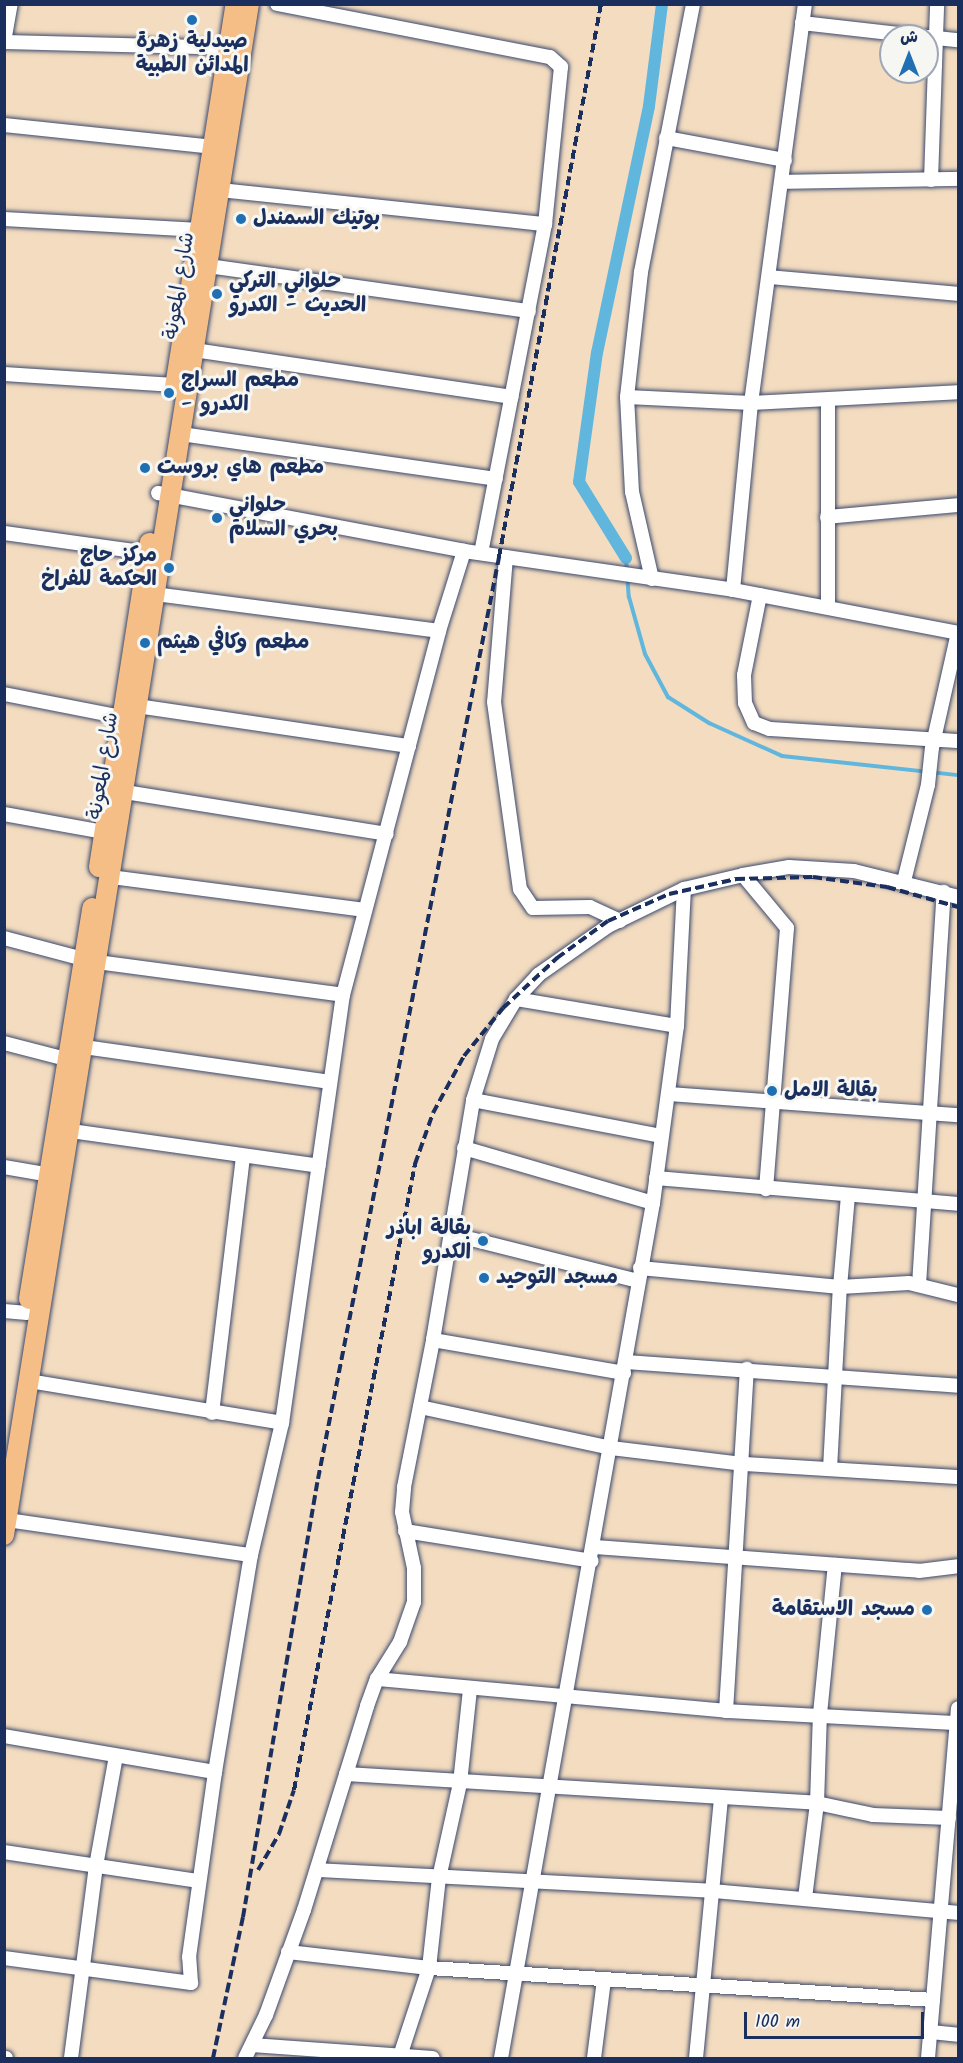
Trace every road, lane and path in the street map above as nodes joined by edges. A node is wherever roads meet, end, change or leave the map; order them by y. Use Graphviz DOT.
graph roads {
  1 [pos="12,4"];
  2 [pos="236,4"];
  3 [pos="249,4"];
  4 [pos="276,4"];
  5 [pos="693,4"];
  6 [pos="805,4"];
  7 [pos="937,4"];
  8 [pos="6,23"];
  9 [pos="802,23"];
  10 [pos="933,24"];
  11 [pos="879,32"];
  12 [pos="939,39"];
  13 [pos="958,40"];
  14 [pos="5,42"];
  15 [pos="228,48"];
  16 [pos="930,84"];
  17 [pos="4,125"];
  18 [pos="666,138"];
  19 [pos="212,147"];
  20 [pos="785,160"];
  21 [pos="958,179"];
  22 [pos="931,180"];
  23 [pos="782,182"];
  24 [pos="220,190"];
  25 [pos="4,219"];
  26 [pos="545,224"];
  27 [pos="200,230"];
  28 [pos="208,266"];
  29 [pos="769,277"];
  30 [pos="958,294"];
  31 [pos="529,310"];
  32 [pos="194,350"];
  33 [pos="4,374"];
  34 [pos="176,385"];
  35 [pos="958,392"];
  36 [pos="512,397"];
  37 [pos="627,397"];
  38 [pos="828,400"];
  39 [pos="751,404"];
  40 [pos="181,434"];
  41 [pos="496,479"];
  42 [pos="164,495"];
  43 [pos="958,505"];
  44 [pos="827,517"];
  45 [pos="4,533"];
  46 [pos="464,551"];
  47 [pos="149,553"];
  48 [pos="481,553"];
  49 [pos="506,557"];
  50 [pos="652,579"];
  51 [pos="733,590"];
  52 [pos="155,594"];
  53 [pos="760,595"];
  54 [pos="828,607"];
  55 [pos="438,631"];
  56 [pos="958,633"];
  57 [pos="4,694"];
  58 [pos="129,712"];
  59 [pos="958,741"];
  60 [pos="933,743"];
  61 [pos="409,746"];
  62 [pos="125,792"];
  63 [pos="4,814"];
  64 [pos="104,832"];
  65 [pos="387,834"];
  66 [pos="743,875"];
  67 [pos="111,877"];
  68 [pos="903,881"];
  69 [pos="684,889"];
  70 [pos="944,892"];
  71 [pos="958,897"];
  72 [pos="364,910"];
  73 [pos="620,921"];
  74 [pos="96,926"];
  75 [pos="4,938"];
  76 [pos="90,961"];
  77 [pos="343,995"];
  78 [pos="516,999"];
  79 [pos="677,1026"];
  80 [pos="4,1043"];
  81 [pos="84,1047"];
  82 [pos="66,1059"];
  83 [pos="329,1082"];
  84 [pos="669,1094"];
  85 [pos="473,1100"];
  86 [pos="774,1101"];
  87 [pos="930,1112"];
  88 [pos="958,1115"];
  89 [pos="71,1131"];
  90 [pos="661,1136"];
  91 [pos="464,1148"];
  92 [pos="243,1157"];
  93 [pos="319,1166"];
  94 [pos="4,1167"];
  95 [pos="55,1176"];
  96 [pos="656,1178"];
  97 [pos="766,1189"];
  98 [pos="848,1196"];
  99 [pos="925,1201"];
  100 [pos="653,1203"];
  101 [pos="958,1204"];
  102 [pos="451,1234"];
  103 [pos="639,1275"];
  104 [pos="919,1285"];
  105 [pos="840,1287"];
  106 [pos="958,1295"];
  107 [pos="4,1311"];
  108 [pos="27,1313"];
  109 [pos="434,1340"];
  110 [pos="625,1367"];
  111 [pos="747,1369"];
  112 [pos="835,1376"];
  113 [pos="28,1381"];
  114 [pos="958,1386"];
  115 [pos="420,1407"];
  116 [pos="212,1413"];
  117 [pos="282,1423"];
  118 [pos="610,1448"];
  119 [pos="4,1450"];
  120 [pos="744,1464"];
  121 [pos="830,1469"];
  122 [pos="958,1477"];
  123 [pos="6,1527"];
  124 [pos="405,1531"];
  125 [pos="595,1547"];
  126 [pos="251,1555"];
  127 [pos="737,1557"];
  128 [pos="592,1561"];
  129 [pos="835,1565"];
  130 [pos="958,1566"];
  131 [pos="377,1679"];
  132 [pos="470,1689"];
  133 [pos="564,1698"];
  134 [pos="726,1712"];
  135 [pos="958,1713"];
  136 [pos="820,1714"];
  137 [pos="4,1736"];
  138 [pos="116,1756"];
  139 [pos="214,1773"];
  140 [pos="346,1774"];
  141 [pos="460,1783"];
  142 [pos="549,1788"];
  143 [pos="721,1798"];
  144 [pos="817,1803"];
  145 [pos="949,1818"];
  146 [pos="4,1852"];
  147 [pos="96,1866"];
  148 [pos="317,1870"];
  149 [pos="438,1878"];
  150 [pos="200,1881"];
  151 [pos="532,1884"];
  152 [pos="713,1891"];
  153 [pos="805,1898"];
  154 [pos="940,1912"];
  155 [pos="958,1913"];
  156 [pos="288,1952"];
  157 [pos="4,1958"];
  158 [pos="429,1968"];
  159 [pos="84,1971"];
  160 [pos="515,1972"];
  161 [pos="604,1980"];
  162 [pos="703,1983"];
  163 [pos="933,2000"];
  164 [pos="931,2032"];
  165 [pos="958,2035"];
  166 [pos="252,2045"];
  167 [pos="366,2056"];
  168 [pos="400,2056"];
  169 [pos="71,2058"];
  170 [pos="245,2058"];
  171 [pos="433,2058"];
  172 [pos="501,2058"];
  173 [pos="594,2058"];
  174 [pos="696,2058"];
  175 [pos="928,2058"];
  1 -- 8 [label="street"];
  2 -- 15 [label="highway, شارع المعونة"];
  3 -- 24 [label="highway, شارع المعونة"];
  4 -- 26 [label="street"];
  5 -- 18 [label="street"];
  6 -- 9 [label="street"];
  7 -- 10 [label="street"];
  8 -- 14 [label="street"];
  9 -- 11 [label="street"];
  9 -- 20 [label="street"];
  12 -- 13 [label="street"];
  14 -- 15 [label="street"];
  15 -- 19 [label="highway, شارع المعونة"];
  16 -- 22 [label="street"];
  17 -- 19 [label="street"];
  18 -- 20 [label="street"];
  18 -- 37 [label="street"];
  19 -- 27 [label="highway, شارع المعونة"];
  20 -- 23 [label="street"];
  21 -- 22 [label="street"];
  22 -- 23 [label="street"];
  23 -- 29 [label="street"];
  24 -- 26 [label="street"];
  24 -- 28 [label="highway, شارع المعونة"];
  25 -- 27 [label="street"];
  26 -- 31 [label="street"];
  27 -- 34 [label="highway, شارع المعونة"];
  28 -- 31 [label="street"];
  28 -- 32 [label="highway, شارع المعونة"];
  29 -- 30 [label="street"];
  29 -- 39 [label="street"];
  31 -- 36 [label="street"];
  32 -- 36 [label="street"];
  32 -- 40 [label="highway, شارع المعونة"];
  33 -- 34 [label="street"];
  34 -- 42 [label="highway, شارع المعونة"];
  35 -- 38 [label="street"];
  36 -- 41 [label="street"];
  37 -- 39 [label="street"];
  37 -- 50 [label="street"];
  38 -- 39 [label="street"];
  38 -- 44 [label="street"];
  39 -- 51 [label="street"];
  40 -- 41 [label="street"];
  40 -- 42 [label="highway, شارع المعونة"];
  41 -- 48 [label="street"];
  42 -- 46 [label="street"];
  42 -- 47 [label="highway, شارع المعونة"];
  42 -- 52 [label="highway, شارع المعونة"];
  43 -- 44 [label="street"];
  44 -- 54 [label="street"];
  45 -- 47 [label="street"];
  46 -- 48 [label="street"];
  46 -- 55 [label="street"];
  47 -- 58 [label="highway, شارع المعونة"];
  48 -- 49 [label="street"];
  49 -- 50 [label="street"];
  49 -- 73 [label="street"];
  50 -- 51 [label="street"];
  51 -- 53 [label="street"];
  52 -- 55 [label="street"];
  52 -- 58 [label="highway, شارع المعونة"];
  53 -- 54 [label="street"];
  53 -- 60 [label="street"];
  54 -- 56 [label="street"];
  55 -- 61 [label="street"];
  56 -- 60 [label="street"];
  57 -- 58 [label="street"];
  58 -- 61 [label="street"];
  58 -- 62 [label="highway, شارع المعونة"];
  58 -- 64 [label="highway, شارع المعونة"];
  59 -- 60 [label="street"];
  60 -- 68 [label="street"];
  61 -- 65 [label="street"];
  62 -- 65 [label="street"];
  62 -- 67 [label="highway, شارع المعونة"];
  63 -- 64 [label="street"];
  64 -- 74 [label="highway, شارع المعونة"];
  65 -- 72 [label="street"];
  66 -- 68 [label="street"];
  66 -- 69 [label="street"];
  66 -- 86 [label="street"];
  67 -- 72 [label="street"];
  67 -- 74 [label="highway, شارع المعونة"];
  68 -- 70 [label="street"];
  69 -- 73 [label="street"];
  69 -- 79 [label="street"];
  70 -- 71 [label="street"];
  70 -- 87 [label="street"];
  72 -- 77 [label="street"];
  73 -- 78 [label="street"];
  74 -- 76 [label="highway, شارع المعونة"];
  75 -- 76 [label="street"];
  76 -- 77 [label="street"];
  76 -- 81 [label="highway, شارع المعونة"];
  76 -- 82 [label="highway, شارع المعونة"];
  77 -- 83 [label="street"];
  78 -- 79 [label="street"];
  78 -- 85 [label="street"];
  79 -- 84 [label="street"];
  80 -- 82 [label="street"];
  81 -- 83 [label="street"];
  81 -- 89 [label="highway, شارع المعونة"];
  82 -- 95 [label="highway, شارع المعونة"];
  83 -- 93 [label="street"];
  84 -- 86 [label="street"];
  84 -- 90 [label="street"];
  85 -- 90 [label="street"];
  85 -- 91 [label="street"];
  86 -- 87 [label="street"];
  86 -- 97 [label="street"];
  87 -- 88 [label="street"];
  87 -- 99 [label="street"];
  89 -- 92 [label="street"];
  89 -- 95 [label="highway, شارع المعونة"];
  90 -- 96 [label="street"];
  91 -- 100 [label="street"];
  91 -- 102 [label="street"];
  92 -- 93 [label="street"];
  92 -- 116 [label="street"];
  93 -- 117 [label="street"];
  94 -- 95 [label="street"];
  95 -- 108 [label="highway, شارع المعونة"];
  95 -- 113 [label="highway, شارع المعونة"];
  96 -- 97 [label="street"];
  96 -- 100 [label="street"];
  97 -- 98 [label="street"];
  98 -- 99 [label="street"];
  98 -- 105 [label="street"];
  99 -- 101 [label="street"];
  99 -- 104 [label="street"];
  100 -- 103 [label="street"];
  102 -- 103 [label="street"];
  102 -- 109 [label="street"];
  103 -- 105 [label="street"];
  103 -- 110 [label="street"];
  104 -- 105 [label="street"];
  104 -- 106 [label="street"];
  105 -- 112 [label="street"];
  107 -- 108 [label="street"];
  108 -- 119 [label="highway, شارع المعونة"];
  109 -- 110 [label="street"];
  109 -- 115 [label="street"];
  110 -- 111 [label="street"];
  110 -- 118 [label="street"];
  111 -- 112 [label="street"];
  111 -- 120 [label="street"];
  112 -- 114 [label="street"];
  112 -- 121 [label="street"];
  113 -- 116 [label="street"];
  113 -- 123 [label="highway, شارع المعونة"];
  115 -- 118 [label="street"];
  115 -- 124 [label="street"];
  116 -- 117 [label="street"];
  117 -- 126 [label="street"];
  118 -- 120 [label="street"];
  118 -- 125 [label="street"];
  120 -- 121 [label="street"];
  120 -- 127 [label="street"];
  121 -- 122 [label="street"];
  123 -- 126 [label="street"];
  124 -- 128 [label="street"];
  124 -- 131 [label="street"];
  125 -- 127 [label="street"];
  125 -- 128 [label="street"];
  126 -- 139 [label="street"];
  127 -- 129 [label="street"];
  127 -- 134 [label="street"];
  128 -- 133 [label="street"];
  129 -- 130 [label="street"];
  129 -- 136 [label="street"];
  131 -- 132 [label="street"];
  131 -- 140 [label="street"];
  132 -- 133 [label="street"];
  132 -- 141 [label="street"];
  133 -- 134 [label="street"];
  133 -- 142 [label="street"];
  134 -- 136 [label="street"];
  135 -- 136 [label="street"];
  135 -- 145 [label="street"];
  136 -- 144 [label="street"];
  137 -- 138 [label="street"];
  138 -- 139 [label="street"];
  138 -- 147 [label="street"];
  139 -- 150 [label="street"];
  140 -- 141 [label="street"];
  140 -- 148 [label="street"];
  141 -- 142 [label="street"];
  141 -- 149 [label="street"];
  142 -- 143 [label="street"];
  142 -- 151 [label="street"];
  143 -- 144 [label="street"];
  143 -- 152 [label="street"];
  144 -- 145 [label="street"];
  144 -- 153 [label="street"];
  145 -- 154 [label="street"];
  146 -- 147 [label="street"];
  147 -- 150 [label="street"];
  147 -- 159 [label="street"];
  148 -- 149 [label="street"];
  148 -- 156 [label="street"];
  149 -- 151 [label="street"];
  149 -- 158 [label="street"];
  150 -- 159 [label="street"];
  151 -- 152 [label="street"];
  151 -- 160 [label="street"];
  152 -- 153 [label="street"];
  152 -- 162 [label="street"];
  153 -- 154 [label="street"];
  154 -- 155 [label="street"];
  154 -- 163 [label="street"];
  156 -- 158 [label="street"];
  156 -- 166 [label="street"];
  157 -- 159 [label="street"];
  158 -- 160 [label="street"];
  158 -- 168 [label="street"];
  159 -- 169 [label="street"];
  160 -- 161 [label="street"];
  160 -- 172 [label="street"];
  161 -- 162 [label="street"];
  161 -- 173 [label="street"];
  162 -- 163 [label="street"];
  162 -- 174 [label="street"];
  163 -- 164 [label="street"];
  164 -- 165 [label="street"];
  164 -- 175 [label="street"];
  166 -- 167 [label="street"];
  166 -- 170 [label="street"];
  167 -- 168 [label="street"];
  168 -- 171 [label="street"];
}
